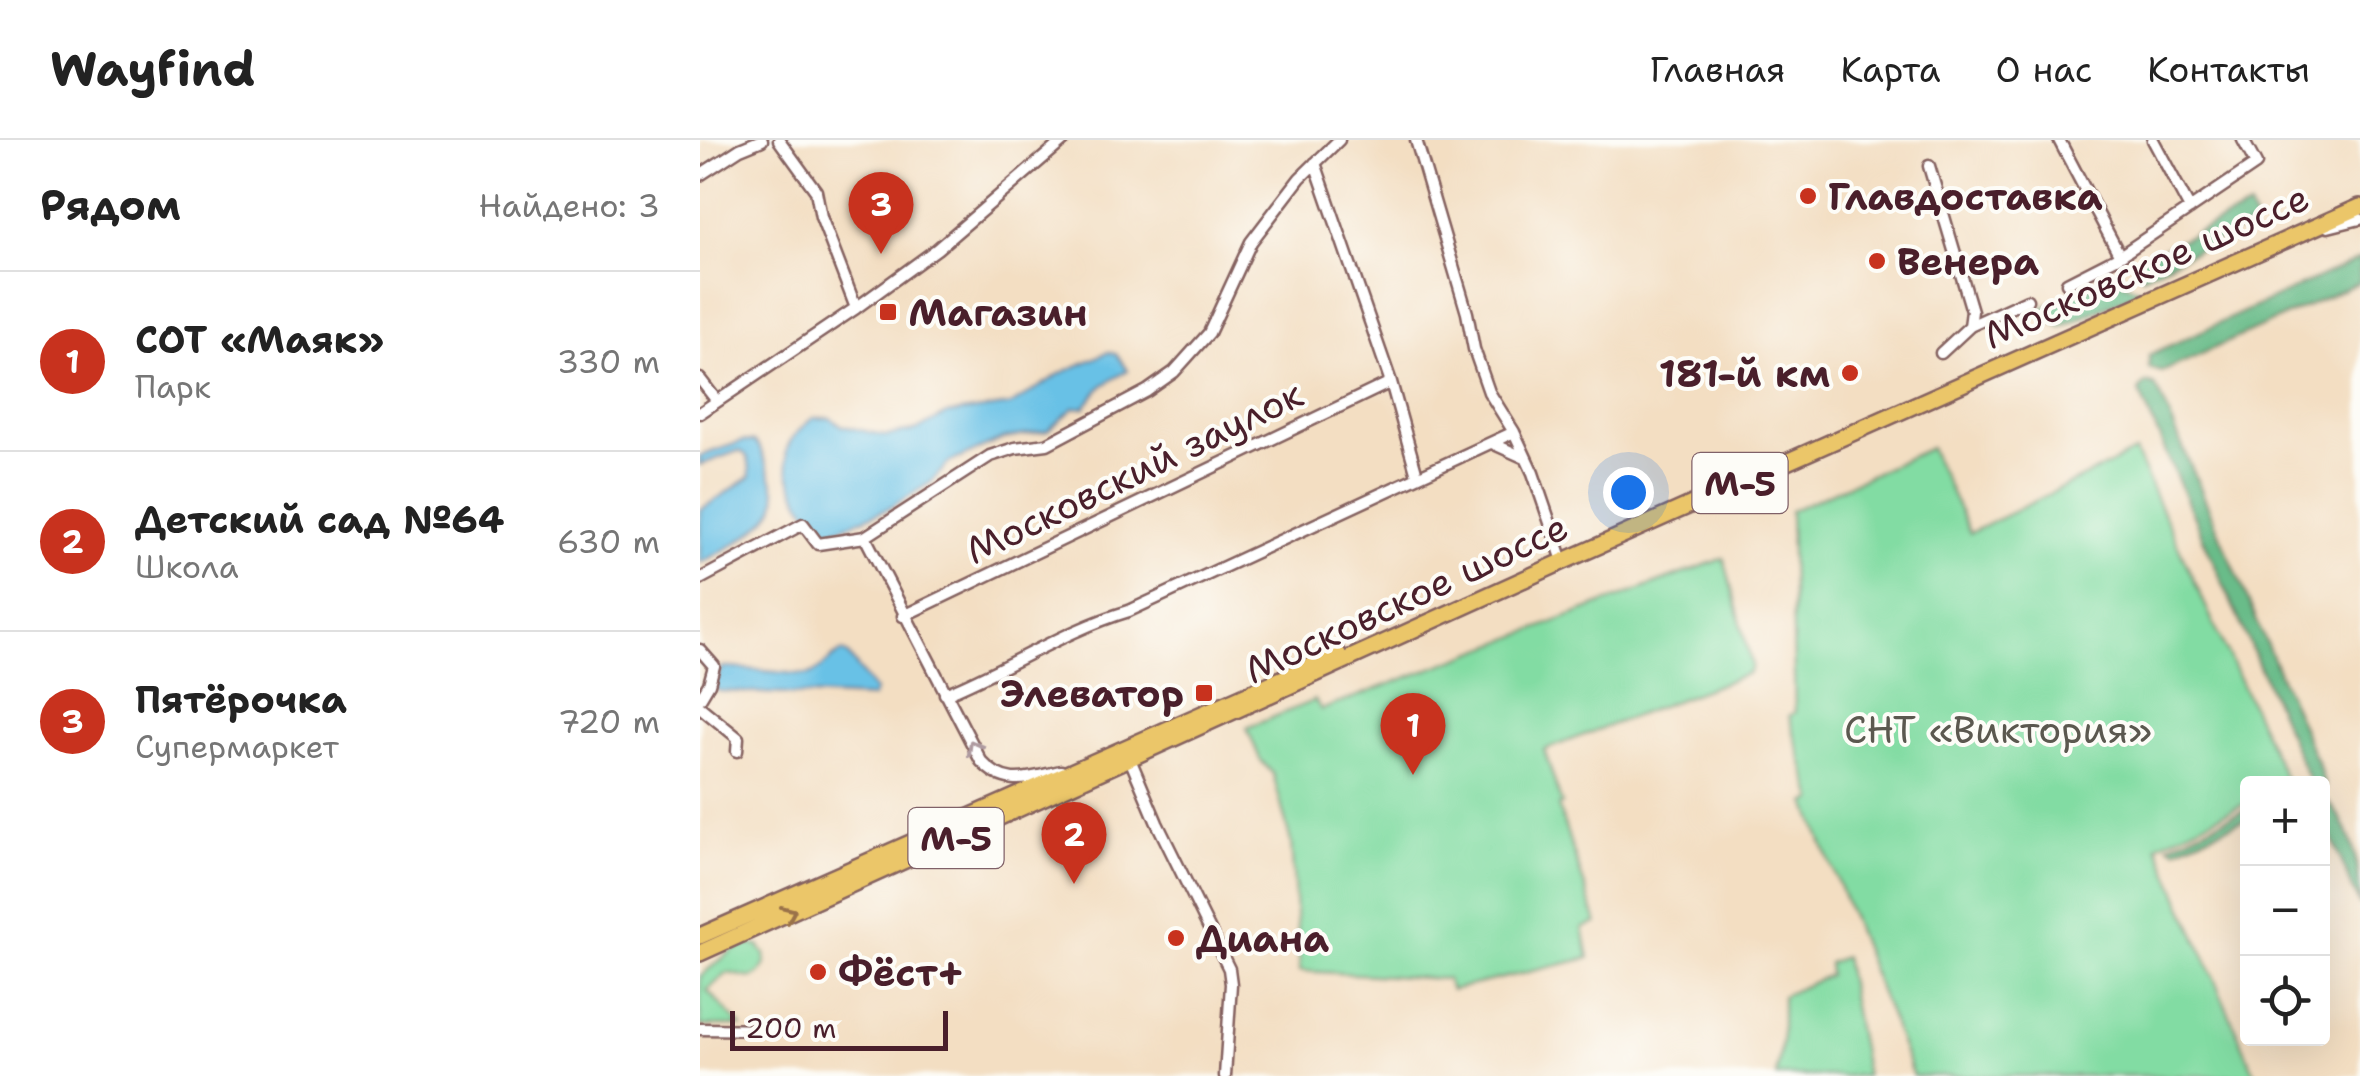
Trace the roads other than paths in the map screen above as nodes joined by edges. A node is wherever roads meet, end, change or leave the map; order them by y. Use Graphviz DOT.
graph roads {
  1 [pos="762,140"];
  2 [pos="779,140"];
  3 [pos="1064,140"];
  4 [pos="1338,140"];
  5 [pos="1416,140"];
  6 [pos="2059,140"];
  7 [pos="2153,140"];
  8 [pos="2244,140"];
  9 [pos="1315,162"];
  10 [pos="1929,166"];
  11 [pos="700,175"];
  12 [pos="2360,199"];
  13 [pos="2360,206"];
  14 [pos="2190,209"];
  15 [pos="2360,219"];
  16 [pos="2294,236"];
  17 [pos="2120,256"];
  18 [pos="2067,282"];
  19 [pos="2026,300"];
  20 [pos="856,308"];
  21 [pos="1970,326"];
  22 [pos="1941,352"];
  23 [pos="700,379"];
  24 [pos="1390,382"];
  25 [pos="717,401"];
  26 [pos="700,413"];
  27 [pos="1514,432"];
  28 [pos="1494,444"];
  29 [pos="1527,459"];
  30 [pos="1416,475"];
  31 [pos="865,537"];
  32 [pos="1561,555"];
  33 [pos="700,580"];
  34 [pos="903,616"];
  35 [pos="700,650"];
  36 [pos="945,694"];
  37 [pos="700,699"];
  38 [pos="700,707"];
  39 [pos="737,752"];
  40 [pos="1130,759"];
  41 [pos="1088,765"];
  42 [pos="700,936"];
  43 [pos="700,954"];
  44 [pos="700,1029"];
  45 [pos="779,1030"];
  46 [pos="1224,1076"];
  1 -- 11 [label="street"];
  2 -- 20 [label="street"];
  3 -- 20 [label="street"];
  4 -- 9 [label="street"];
  5 -- 27 [label="street"];
  6 -- 17 [label="street"];
  7 -- 14 [label="street"];
  8 -- 14 [label="street"];
  9 -- 24 [label="street"];
  9 -- 31 [label="street"];
  10 -- 21 [label="street"];
  12 -- 32 [label="highway, Московское шоссе / М-5"];
  13 -- 16 [label="highway, Московское шоссе / М-5"];
  14 -- 17 [label="street"];
  15 -- 16 [label="street"];
  16 -- 40 [label="highway, Московское шоссе / М-5"];
  17 -- 18 [label="street"];
  19 -- 21 [label="street"];
  20 -- 25 [label="street"];
  21 -- 22 [label="street"];
  23 -- 25 [label="street"];
  24 -- 30 [label="street"];
  24 -- 34 [label="street, Московский заулок"];
  25 -- 26 [label="street"];
  27 -- 28 [label="street"];
  27 -- 29 [label="street"];
  28 -- 29 [label="street"];
  28 -- 30 [label="street"];
  29 -- 32 [label="street"];
  30 -- 36 [label="street"];
  31 -- 33 [label="street"];
  31 -- 34 [label="street"];
  32 -- 41 [label="highway, Московское шоссе / М-5"];
  34 -- 36 [label="street"];
  35 -- 37 [label="street"];
  41 -- 36 [label="street, one-way"];
  38 -- 39 [label="street"];
  43 -- 40 [label="highway, Московское шоссе / М-5, one-way"];
  40 -- 46 [label="street"];
  41 -- 42 [label="highway, Московское шоссе / М-5"];
  44 -- 45 [label="street"];
}
